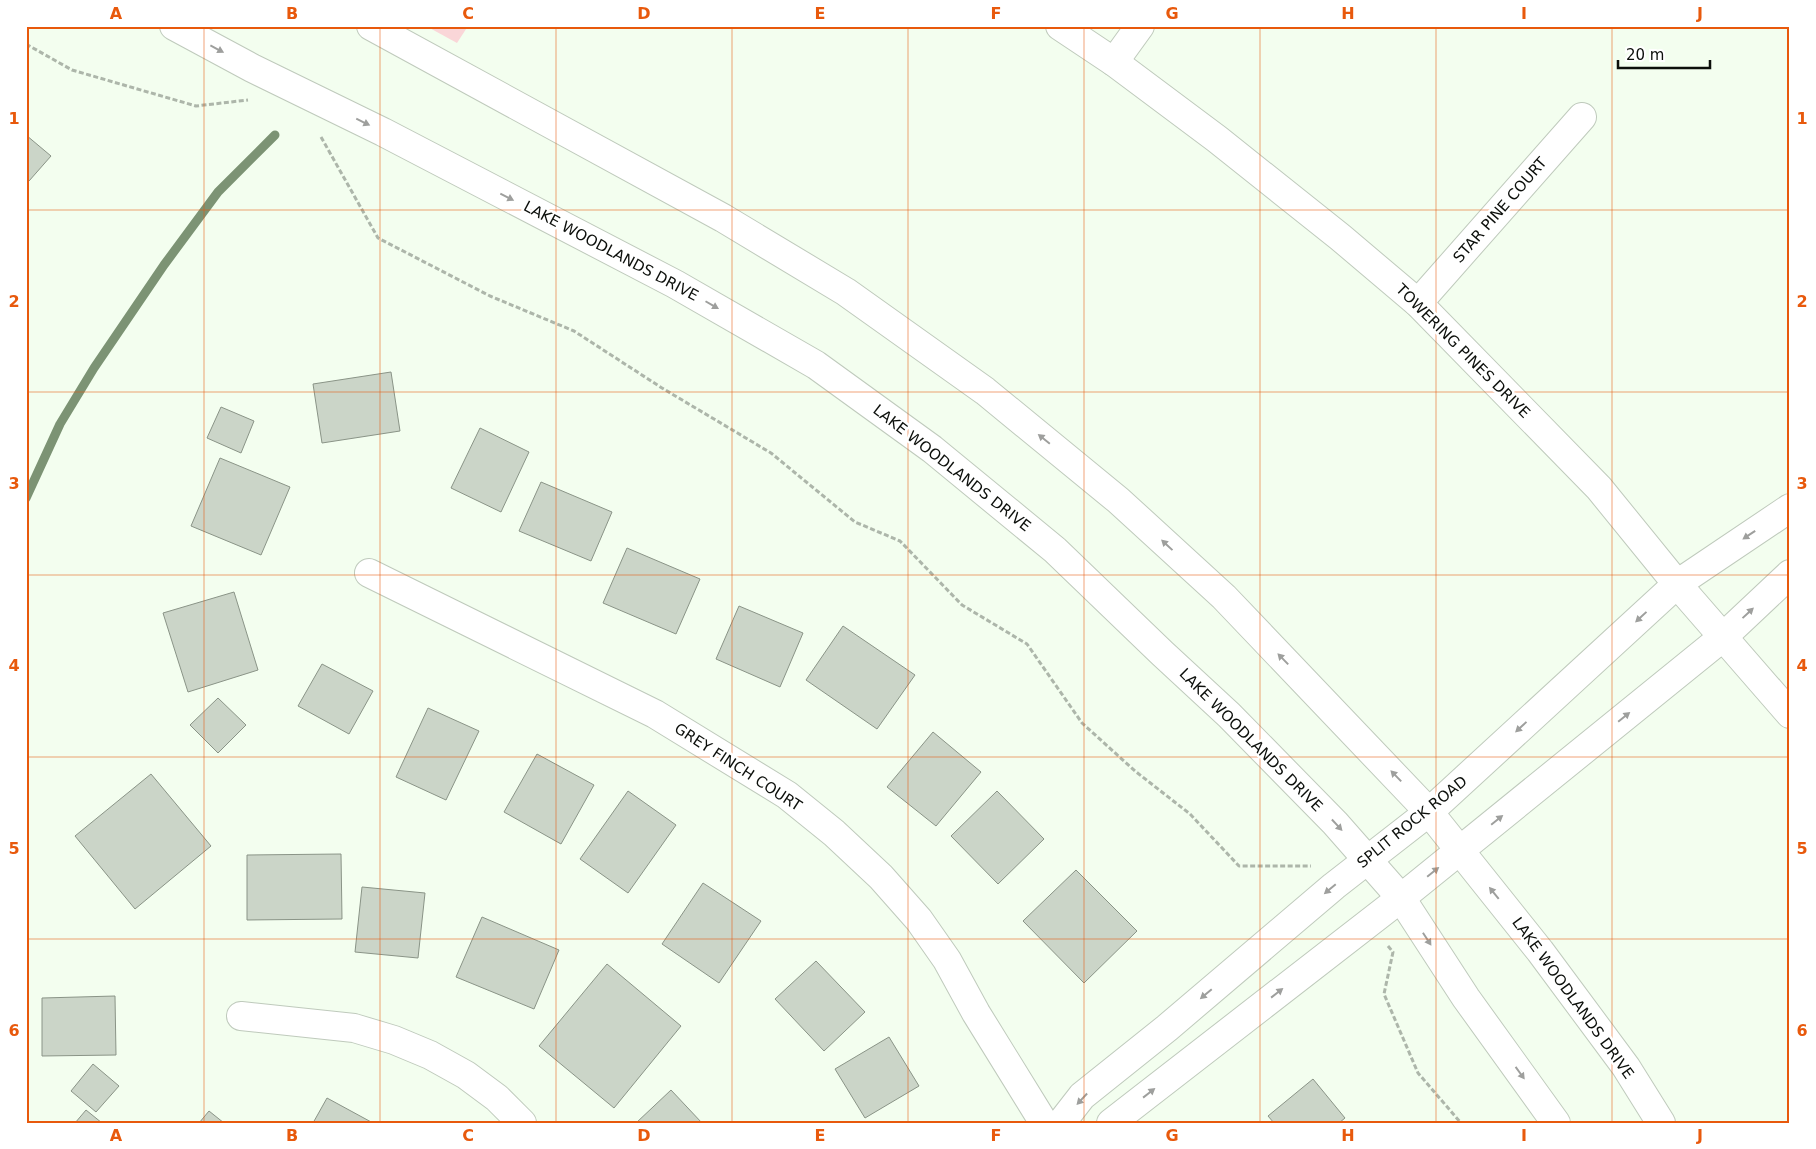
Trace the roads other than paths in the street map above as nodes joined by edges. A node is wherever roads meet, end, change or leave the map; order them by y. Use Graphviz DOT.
graph roads {
  1 [pos="174,26"];
  2 [pos="371,26"];
  3 [pos="1060,26"];
  4 [pos="1140,26"];
  5 [pos="1114,62"];
  6 [pos="1582,117"];
  7 [pos="1418,303"];
  8 [pos="1790,508"];
  9 [pos="370,573"];
  10 [pos="1790,574"];
  11 [pos="1677,584"];
  12 [pos="1723,637"];
  13 [pos="1790,714"];
  14 [pos="1429,812"];
  15 [pos="1460,850"];
  16 [pos="1368,858"];
  17 [pos="1401,898"];
  18 [pos="241,1016"];
  19 [pos="522,1123"];
  20 [pos="1044,1123"];
  21 [pos="1061,1123"];
  22 [pos="1111,1123"];
  23 [pos="1556,1123"];
  24 [pos="1661,1123"];
  1 -- 16 [label="street, LAKE WOODLANDS DRIVE, one-way"];
  14 -- 2 [label="street, LAKE WOODLANDS DRIVE, one-way"];
  3 -- 5 [label="street, TOWERING PINES DRIVE"];
  4 -- 5 [label="street"];
  5 -- 7 [label="street, TOWERING PINES DRIVE"];
  6 -- 7 [label="street, STAR PINE COURT"];
  7 -- 11 [label="street, TOWERING PINES DRIVE"];
  8 -- 11 [label="street, SPLIT ROCK ROAD, one-way"];
  9 -- 20 [label="street, GREY FINCH COURT"];
  12 -- 10 [label="street, one-way"];
  11 -- 12 [label="street, TOWERING PINES DRIVE"];
  11 -- 14 [label="street, SPLIT ROCK ROAD, one-way"];
  12 -- 13 [label="street, TOWERING PINES DRIVE"];
  15 -- 12 [label="street, one-way"];
  14 -- 15 [label="street, LAKE WOODLANDS DRIVE"];
  14 -- 16 [label="street, SPLIT ROCK ROAD"];
  17 -- 15 [label="street, one-way"];
  24 -- 15 [label="street, LAKE WOODLANDS DRIVE, one-way"];
  16 -- 17 [label="street, LAKE WOODLANDS DRIVE"];
  16 -- 21 [label="street, SPLIT ROCK ROAD, one-way"];
  22 -- 17 [label="street, one-way"];
  17 -- 23 [label="street, LAKE WOODLANDS DRIVE, one-way"];
  18 -- 19 [label="street"];
}
